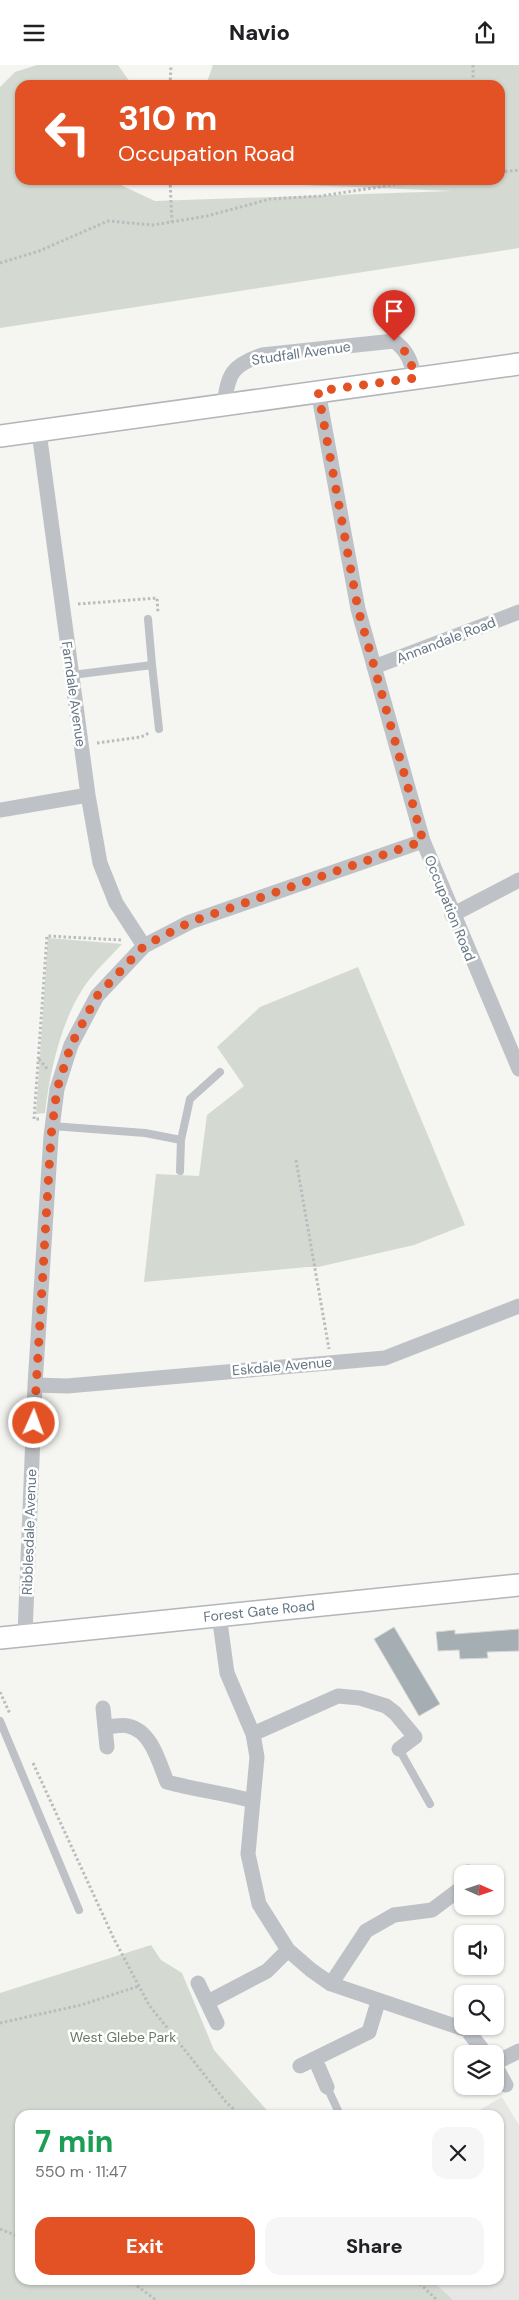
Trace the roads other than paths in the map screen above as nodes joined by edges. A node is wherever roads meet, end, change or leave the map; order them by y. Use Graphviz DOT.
graph roads {
  1 [pos="519,364"];
  2 [pos="415,378"];
  3 [pos="318,391"];
  4 [pos="224,405"];
  5 [pos="39,432"];
  6 [pos="0,436"];
  7 [pos="519,612"];
  8 [pos="148,619"];
  9 [pos="152,665"];
  10 [pos="374,667"];
  11 [pos="72,675"];
  12 [pos="158,729"];
  13 [pos="88,795"];
  14 [pos="0,810"];
  15 [pos="423,841"];
  16 [pos="519,880"];
  17 [pos="452,915"];
  18 [pos="140,940"];
  19 [pos="519,1069"];
  20 [pos="220,1072"];
  21 [pos="53,1123"];
  22 [pos="181,1140"];
  23 [pos="180,1171"];
  24 [pos="519,1306"];
  25 [pos="35,1385"];
  26 [pos="519,1585"];
  27 [pos="219,1615"];
  28 [pos="25,1634"];
  29 [pos="0,1637"];
  30 [pos="103,1708"];
  31 [pos="0,1721"];
  32 [pos="105,1727"];
  33 [pos="253,1734"];
  34 [pos="107,1747"];
  35 [pos="399,1749"];
  36 [pos="253,1801"];
  37 [pos="430,1804"];
  38 [pos="454,1894"];
  39 [pos="79,1911"];
  40 [pos="288,1949"];
  41 [pos="198,1983"];
  42 [pos="331,1984"];
  43 [pos="208,2001"];
  44 [pos="378,2002"];
  45 [pos="217,2023"];
  46 [pos="478,2045"];
  47 [pos="519,2051"];
  48 [pos="315,2059"];
  49 [pos="504,2059"];
  50 [pos="300,2066"];
  51 [pos="504,2081"];
  52 [pos="506,2085"];
  53 [pos="327,2087"];
  54 [pos="338,2110"];
  1 -- 2 [label="street"];
  2 -- 3 [label="street"];
  2 -- 4 [label="street, Studfall Avenue"];
  3 -- 4 [label="street"];
  3 -- 10 [label="street, Occupation Road"];
  4 -- 5 [label="street"];
  5 -- 6 [label="street"];
  5 -- 11 [label="street, Farndale Avenue"];
  7 -- 10 [label="street, Annandale Road"];
  8 -- 9 [label="lane"];
  9 -- 11 [label="lane"];
  9 -- 12 [label="lane"];
  10 -- 15 [label="street, Occupation Road"];
  11 -- 13 [label="street, Farndale Avenue"];
  13 -- 14 [label="street"];
  13 -- 18 [label="street, Farndale Avenue"];
  15 -- 17 [label="street, Occupation Road"];
  15 -- 18 [label="street, Ribblesdale Avenue"];
  16 -- 17 [label="street"];
  17 -- 19 [label="street, Occupation Road"];
  18 -- 21 [label="street, Ribblesdale Avenue"];
  20 -- 22 [label="lane"];
  21 -- 22 [label="lane"];
  21 -- 25 [label="street, Ribblesdale Avenue"];
  22 -- 23 [label="lane"];
  24 -- 25 [label="street, Eskdale Avenue"];
  25 -- 28 [label="street, Ribblesdale Avenue"];
  26 -- 27 [label="street, Forest Gate Road"];
  27 -- 28 [label="street, Forest Gate Road"];
  27 -- 33 [label="street"];
  28 -- 29 [label="street, Forest Gate Road"];
  30 -- 32 [label="street"];
  31 -- 39 [label="lane"];
  32 -- 34 [label="street"];
  32 -- 36 [label="street"];
  33 -- 35 [label="street"];
  33 -- 36 [label="street"];
  35 -- 37 [label="lane"];
  36 -- 40 [label="street"];
  38 -- 42 [label="street"];
  40 -- 42 [label="street"];
  40 -- 43 [label="street"];
  41 -- 43 [label="street"];
  42 -- 44 [label="street"];
  43 -- 45 [label="street"];
  44 -- 46 [label="street"];
  44 -- 48 [label="street"];
  47 -- 49 [label="street"];
  48 -- 50 [label="street"];
  48 -- 53 [label="street"];
  51 -- 52 [label="street"];
  53 -- 54 [label="lane"];
}
